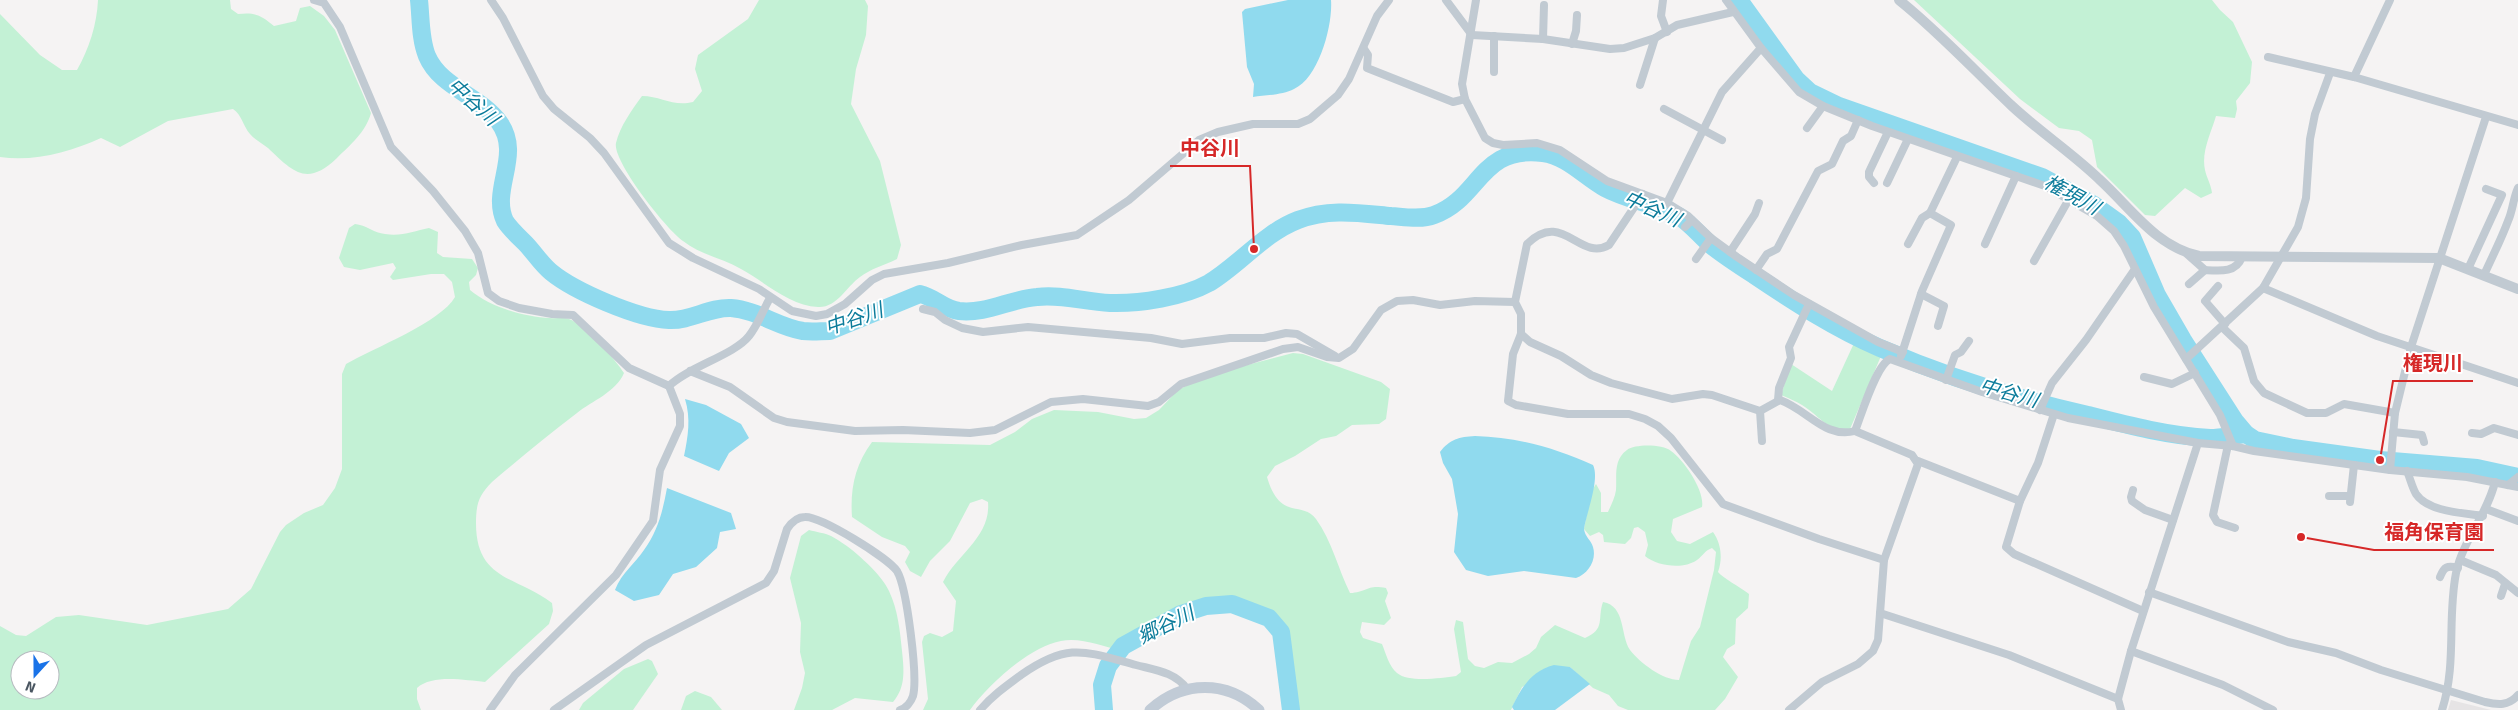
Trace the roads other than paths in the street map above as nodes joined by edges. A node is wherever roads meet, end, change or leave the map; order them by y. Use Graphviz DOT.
graph roads {
  1 [pos="314,0"];
  2 [pos="492,0"];
  3 [pos="1389,0"];
  4 [pos="1446,0"];
  5 [pos="1476,0"];
  6 [pos="1663,0"];
  7 [pos="1726,0"];
  8 [pos="1899,0"];
  9 [pos="2390,0"];
  10 [pos="1544,5"];
  11 [pos="1733,12"];
  12 [pos="1577,15"];
  13 [pos="1667,32"];
  14 [pos="1472,35"];
  15 [pos="1494,36"];
  16 [pos="1655,38"];
  17 [pos="1543,39"];
  18 [pos="1572,44"];
  19 [pos="1364,48"];
  20 [pos="1762,48"];
  21 [pos="2268,57"];
  22 [pos="1494,72"];
  23 [pos="2330,73"];
  24 [pos="2354,77"];
  25 [pos="1640,85"];
  26 [pos="1465,99"];
  27 [pos="1823,106"];
  28 [pos="1664,109"];
  29 [pos="2486,117"];
  30 [pos="1858,120"];
  31 [pos="2518,125"];
  32 [pos="1807,128"];
  33 [pos="1704,131"];
  34 [pos="1888,132"];
  35 [pos="1908,139"];
  36 [pos="1722,140"];
  37 [pos="1957,157"];
  38 [pos="2016,176"];
  39 [pos="1874,183"];
  40 [pos="1887,183"];
  41 [pos="2518,188"];
  42 [pos="2486,189"];
  43 [pos="1642,196"];
  44 [pos="2069,199"];
  45 [pos="1667,203"];
  46 [pos="1760,203"];
  47 [pos="1930,214"];
  48 [pos="1711,238"];
  49 [pos="1908,244"];
  50 [pos="1985,244"];
  51 [pos="1730,252"];
  52 [pos="2187,254"];
  53 [pos="2242,257"];
  54 [pos="2280,258"];
  55 [pos="2439,258"];
  56 [pos="1696,259"];
  57 [pos="2034,261"];
  58 [pos="2135,269"];
  59 [pos="2468,269"];
  60 [pos="1756,270"];
  61 [pos="2205,270"];
  62 [pos="2484,275"];
  63 [pos="2189,284"];
  64 [pos="2218,286"];
  65 [pos="2263,288"];
  66 [pos="2518,288"];
  67 [pos="1921,294"];
  68 [pos="770,298"];
  69 [pos="1515,302"];
  70 [pos="1807,307"];
  71 [pos="924,309"];
  72 [pos="2224,325"];
  73 [pos="1938,326"];
  74 [pos="1521,334"];
  75 [pos="1969,341"];
  76 [pos="2411,347"];
  77 [pos="1901,356"];
  78 [pos="1339,358"];
  79 [pos="2186,359"];
  80 [pos="690,371"];
  81 [pos="2195,374"];
  82 [pos="1947,376"];
  83 [pos="2144,377"];
  84 [pos="2518,383"];
  85 [pos="669,386"];
  86 [pos="1778,400"];
  87 [pos="2041,407"];
  88 [pos="1760,411"];
  89 [pos="2395,413"];
  90 [pos="2054,414"];
  91 [pos="1855,431"];
  92 [pos="2393,432"];
  93 [pos="2472,433"];
  94 [pos="2518,435"];
  95 [pos="1762,441"];
  96 [pos="2424,442"];
  97 [pos="2198,444"];
  98 [pos="2231,444"];
  99 [pos="1918,461"];
  100 [pos="2354,465"];
  101 [pos="2390,468"];
  102 [pos="2407,471"];
  103 [pos="2512,481"];
  104 [pos="2495,482"];
  105 [pos="2518,487"];
  106 [pos="2133,490"];
  107 [pos="2416,494"];
  108 [pos="2330,496"];
  109 [pos="2020,501"];
  110 [pos="2414,505"];
  111 [pos="2485,512"];
  112 [pos="2173,520"];
  113 [pos="2518,521"];
  114 [pos="2235,528"];
  115 [pos="1884,560"];
  116 [pos="2459,564"];
  117 [pos="2440,577"];
  118 [pos="2505,584"];
  119 [pos="2149,592"];
  120 [pos="2518,593"];
  121 [pos="2501,596"];
  122 [pos="2143,611"];
  123 [pos="1880,613"];
  124 [pos="2131,651"];
  125 [pos="1186,689"];
  126 [pos="2448,692"];
  127 [pos="2518,695"];
  128 [pos="2118,699"];
  129 [pos="490,710"];
  130 [pos="554,710"];
  131 [pos="900,710"];
  132 [pos="980,710"];
  133 [pos="1150,710"];
  134 [pos="1259,710"];
  135 [pos="1789,710"];
  136 [pos="2120,710"];
  137 [pos="2273,710"];
  138 [pos="2442,710"];
  1 -- 85 [label="street"];
  2 -- 68 [label="street"];
  3 -- 19 [label="street"];
  4 -- 14 [label="street"];
  5 -- 14 [label="street"];
  6 -- 13 [label="street"];
  7 -- 11 [label="street"];
  8 -- 52 [label="street"];
  9 -- 24 [label="street"];
  10 -- 17 [label="street"];
  11 -- 13 [label="street"];
  11 -- 20 [label="street"];
  12 -- 18 [label="street"];
  13 -- 16 [label="street"];
  14 -- 15 [label="street"];
  14 -- 26 [label="street"];
  15 -- 17 [label="street"];
  15 -- 22 [label="street"];
  16 -- 18 [label="street"];
  16 -- 25 [label="street"];
  17 -- 18 [label="street"];
  19 -- 26 [label="street"];
  19 -- 68 [label="street"];
  20 -- 27 [label="street"];
  20 -- 33 [label="street"];
  21 -- 23 [label="street"];
  23 -- 24 [label="street"];
  23 -- 54 [label="street"];
  24 -- 29 [label="street"];
  26 -- 43 [label="street"];
  27 -- 30 [label="street"];
  27 -- 32 [label="street"];
  28 -- 33 [label="street"];
  29 -- 31 [label="street"];
  29 -- 55 [label="street"];
  30 -- 34 [label="street"];
  30 -- 60 [label="street"];
  33 -- 36 [label="street"];
  33 -- 45 [label="street"];
  34 -- 35 [label="street"];
  34 -- 39 [label="street"];
  35 -- 37 [label="street"];
  35 -- 40 [label="street"];
  37 -- 38 [label="street"];
  37 -- 47 [label="street"];
  38 -- 44 [label="street"];
  38 -- 50 [label="street"];
  41 -- 62 [label="street"];
  42 -- 59 [label="street"];
  43 -- 45 [label="street"];
  43 -- 69 [label="street"];
  44 -- 57 [label="street"];
  44 -- 58 [label="street"];
  45 -- 48 [label="street"];
  46 -- 51 [label="street"];
  47 -- 49 [label="street"];
  47 -- 67 [label="street"];
  48 -- 51 [label="street"];
  48 -- 56 [label="street"];
  51 -- 60 [label="street"];
  52 -- 53 [label="street"];
  52 -- 61 [label="street"];
  53 -- 54 [label="street"];
  53 -- 61 [label="street"];
  54 -- 55 [label="street"];
  54 -- 65 [label="street"];
  55 -- 59 [label="street"];
  55 -- 76 [label="street"];
  58 -- 79 [label="street"];
  58 -- 87 [label="street"];
  59 -- 62 [label="street"];
  60 -- 70 [label="street"];
  61 -- 63 [label="street"];
  62 -- 66 [label="street"];
  64 -- 72 [label="street"];
  65 -- 72 [label="street"];
  65 -- 76 [label="street"];
  67 -- 73 [label="street"];
  67 -- 77 [label="street"];
  68 -- 80 [label="street"];
  69 -- 74 [label="street"];
  69 -- 78 [label="street"];
  70 -- 77 [label="street"];
  70 -- 86 [label="street"];
  71 -- 78 [label="street"];
  72 -- 79 [label="street"];
  72 -- 89 [label="street"];
  74 -- 88 [label="street"];
  74 -- 115 [label="street"];
  75 -- 82 [label="street"];
  76 -- 84 [label="street"];
  76 -- 89 [label="street"];
  77 -- 82 [label="street"];
  77 -- 91 [label="street"];
  78 -- 80 [label="street"];
  79 -- 81 [label="street"];
  80 -- 85 [label="street"];
  81 -- 83 [label="street"];
  81 -- 98 [label="street"];
  82 -- 87 [label="street"];
  85 -- 129 [label="street"];
  86 -- 88 [label="street"];
  86 -- 91 [label="street"];
  87 -- 90 [label="street"];
  88 -- 95 [label="street"];
  89 -- 92 [label="street"];
  90 -- 97 [label="street"];
  90 -- 109 [label="street"];
  91 -- 99 [label="street"];
  92 -- 96 [label="street"];
  92 -- 101 [label="street"];
  93 -- 94 [label="street"];
  97 -- 98 [label="street"];
  97 -- 112 [label="street"];
  98 -- 100 [label="street"];
  98 -- 114 [label="street"];
  99 -- 109 [label="street"];
  99 -- 115 [label="street"];
  100 -- 101 [label="street"];
  100 -- 108 [label="street"];
  101 -- 102 [label="street"];
  102 -- 104 [label="street"];
  102 -- 107 [label="street"];
  103 -- 104 [label="street"];
  103 -- 105 [label="street"];
  104 -- 111 [label="street"];
  106 -- 112 [label="street"];
  107 -- 110 [label="street"];
  107 -- 111 [label="street"];
  109 -- 122 [label="street"];
  111 -- 113 [label="street"];
  111 -- 116 [label="street"];
  112 -- 119 [label="street"];
  115 -- 123 [label="street"];
  116 -- 117 [label="street"];
  116 -- 118 [label="street"];
  116 -- 126 [label="street"];
  118 -- 120 [label="street"];
  118 -- 121 [label="street"];
  119 -- 122 [label="street"];
  119 -- 126 [label="street"];
  122 -- 124 [label="street"];
  123 -- 128 [label="street"];
  123 -- 135 [label="street"];
  124 -- 128 [label="street"];
  124 -- 137 [label="street"];
  125 -- 132 [label="street"];
  125 -- 133 [label="main road"];
  125 -- 134 [label="main road"];
  126 -- 127 [label="street"];
  126 -- 138 [label="street"];
  128 -- 136 [label="street"];
  130 -- 131 [label="street"];
}
